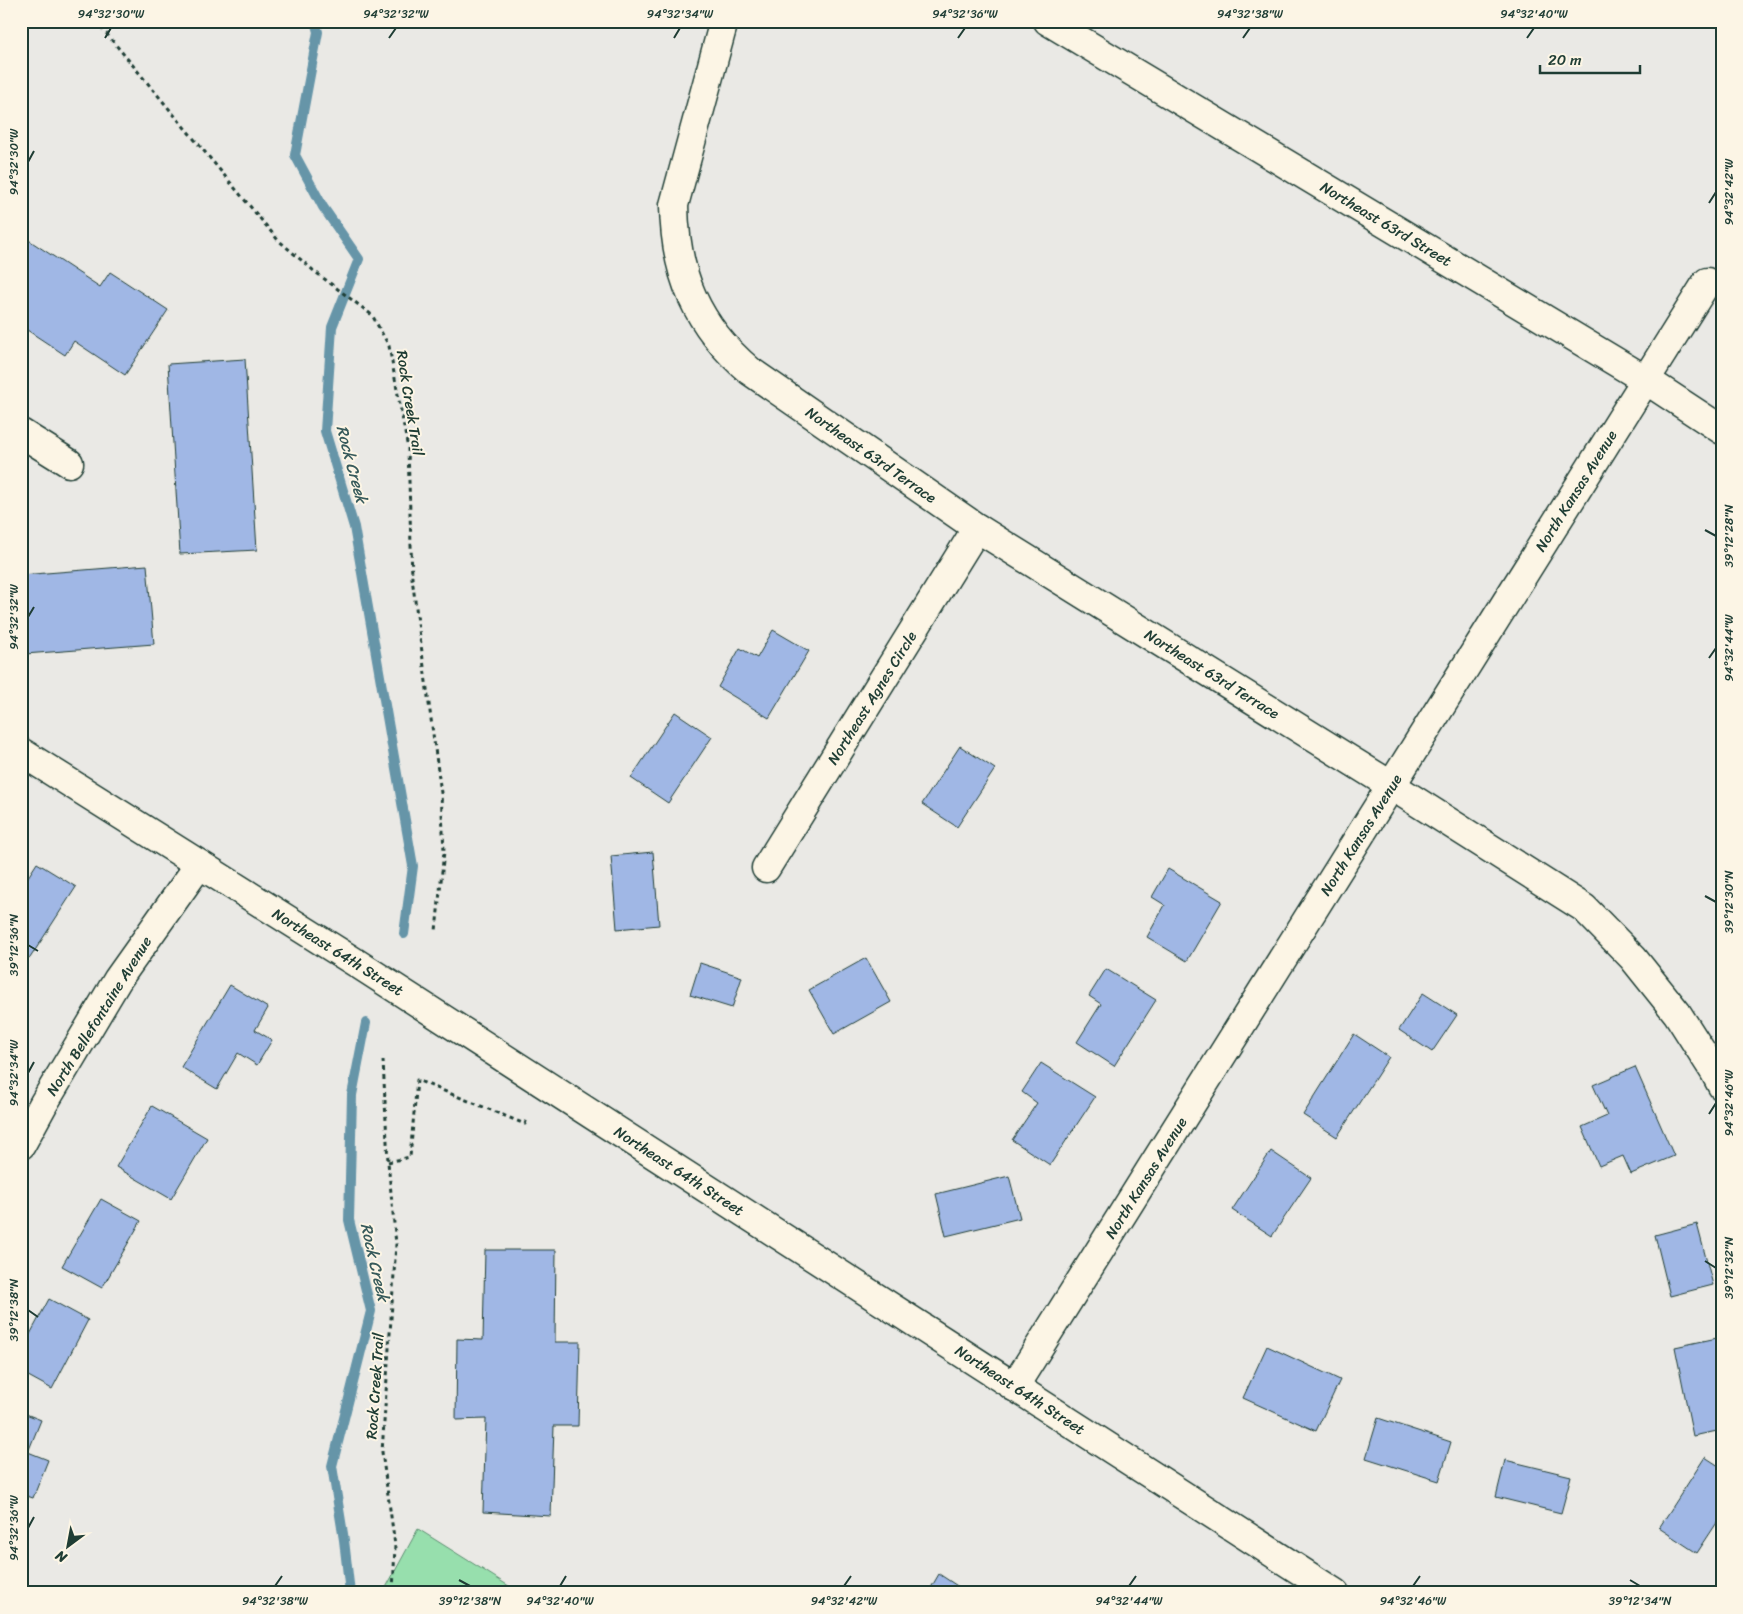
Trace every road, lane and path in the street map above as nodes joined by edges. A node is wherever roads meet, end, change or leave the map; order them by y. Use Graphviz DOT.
graph roads {
  1 [pos="96,21"];
  2 [pos="724,21"];
  3 [pos="1048,21"];
  4 [pos="1707,282"];
  5 [pos="1646,380"];
  6 [pos="1722,430"];
  7 [pos="21,433"];
  8 [pos="69,463"];
  9 [pos="977,528"];
  10 [pos="21,752"];
  11 [pos="1392,786"];
  12 [pos="199,865"];
  13 [pos="766,868"];
  14 [pos="436,931"];
  15 [pos="383,1060"];
  16 [pos="1722,1086"];
  17 [pos="527,1119"];
  18 [pos="21,1145"];
  19 [pos="388,1162"];
  20 [pos="1014,1387"];
  21 [pos="393,1593"];
  22 [pos="1335,1593"];
  1 -- 14 [label="path, Rock Creek Trail"];
  2 -- 9 [label="street, Northeast 63rd Terrace"];
  3 -- 5 [label="street, Northeast 63rd Street"];
  4 -- 5 [label="street, North Kansas Avenue"];
  5 -- 6 [label="street, Northeast 63rd Street"];
  5 -- 11 [label="street, North Kansas Avenue"];
  7 -- 8 [label="street"];
  9 -- 11 [label="street, Northeast 63rd Terrace"];
  9 -- 13 [label="street, Northeast Agnes Circle"];
  10 -- 12 [label="street, Northeast 64th Street"];
  11 -- 16 [label="street, Northeast 63rd Terrace"];
  11 -- 20 [label="street, North Kansas Avenue"];
  12 -- 18 [label="street, North Bellefontaine Avenue"];
  12 -- 20 [label="street, Northeast 64th Street"];
  15 -- 19 [label="path, Rock Creek Trail"];
  17 -- 19 [label="path"];
  19 -- 21 [label="path, Rock Creek Trail"];
  20 -- 22 [label="street, Northeast 64th Street"];
}
